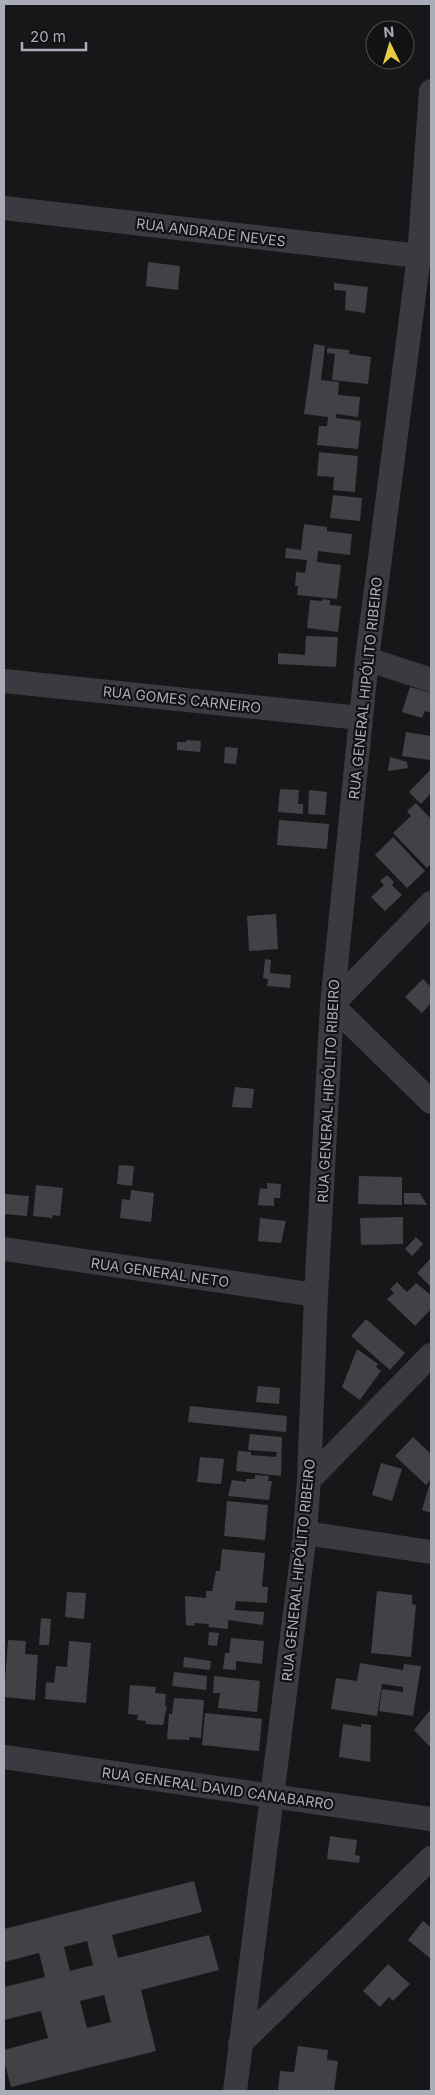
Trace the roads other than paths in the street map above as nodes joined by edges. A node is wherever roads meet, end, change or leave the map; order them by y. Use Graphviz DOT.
graph roads {
  1 [pos="431,91"];
  2 [pos="4,208"];
  3 [pos="419,256"];
  4 [pos="367,659"];
  5 [pos="431,680"];
  6 [pos="4,681"];
  7 [pos="360,718"];
  8 [pos="431,903"];
  9 [pos="332,1005"];
  10 [pos="431,1102"];
  11 [pos="4,1249"];
  12 [pos="316,1295"];
  13 [pos="431,1355"];
  14 [pos="310,1480"];
  15 [pos="305,1533"];
  16 [pos="431,1552"];
  17 [pos="4,1757"];
  18 [pos="272,1795"];
  19 [pos="431,1819"];
  20 [pos="431,1858"];
  21 [pos="240,2044"];
  22 [pos="234,2091"];
  1 -- 3 [label="street, RUA GENERAL HIPÓLITO RIBEIRO"];
  2 -- 3 [label="street, RUA ANDRADE NEVES"];
  3 -- 4 [label="street, RUA GENERAL HIPÓLITO RIBEIRO"];
  4 -- 5 [label="street"];
  4 -- 7 [label="street, RUA GENERAL HIPÓLITO RIBEIRO"];
  6 -- 7 [label="street, RUA GOMES CARNEIRO"];
  7 -- 9 [label="street, RUA GENERAL HIPÓLITO RIBEIRO"];
  8 -- 9 [label="street"];
  9 -- 10 [label="street"];
  9 -- 12 [label="street, RUA GENERAL HIPÓLITO RIBEIRO"];
  11 -- 12 [label="street, RUA GENERAL NETO"];
  12 -- 14 [label="street, RUA GENERAL HIPÓLITO RIBEIRO"];
  13 -- 14 [label="street"];
  14 -- 15 [label="street, RUA GENERAL HIPÓLITO RIBEIRO"];
  15 -- 16 [label="street"];
  15 -- 18 [label="street, RUA GENERAL HIPÓLITO RIBEIRO"];
  17 -- 18 [label="street, RUA GENERAL DAVID CANABARRO"];
  18 -- 19 [label="street, RUA GENERAL DAVID CANABARRO"];
  18 -- 21 [label="street, RUA GENERAL HIPÓLITO RIBEIRO"];
  20 -- 21 [label="street"];
  21 -- 22 [label="street, RUA GENERAL HIPÓLITO RIBEIRO"];
}
